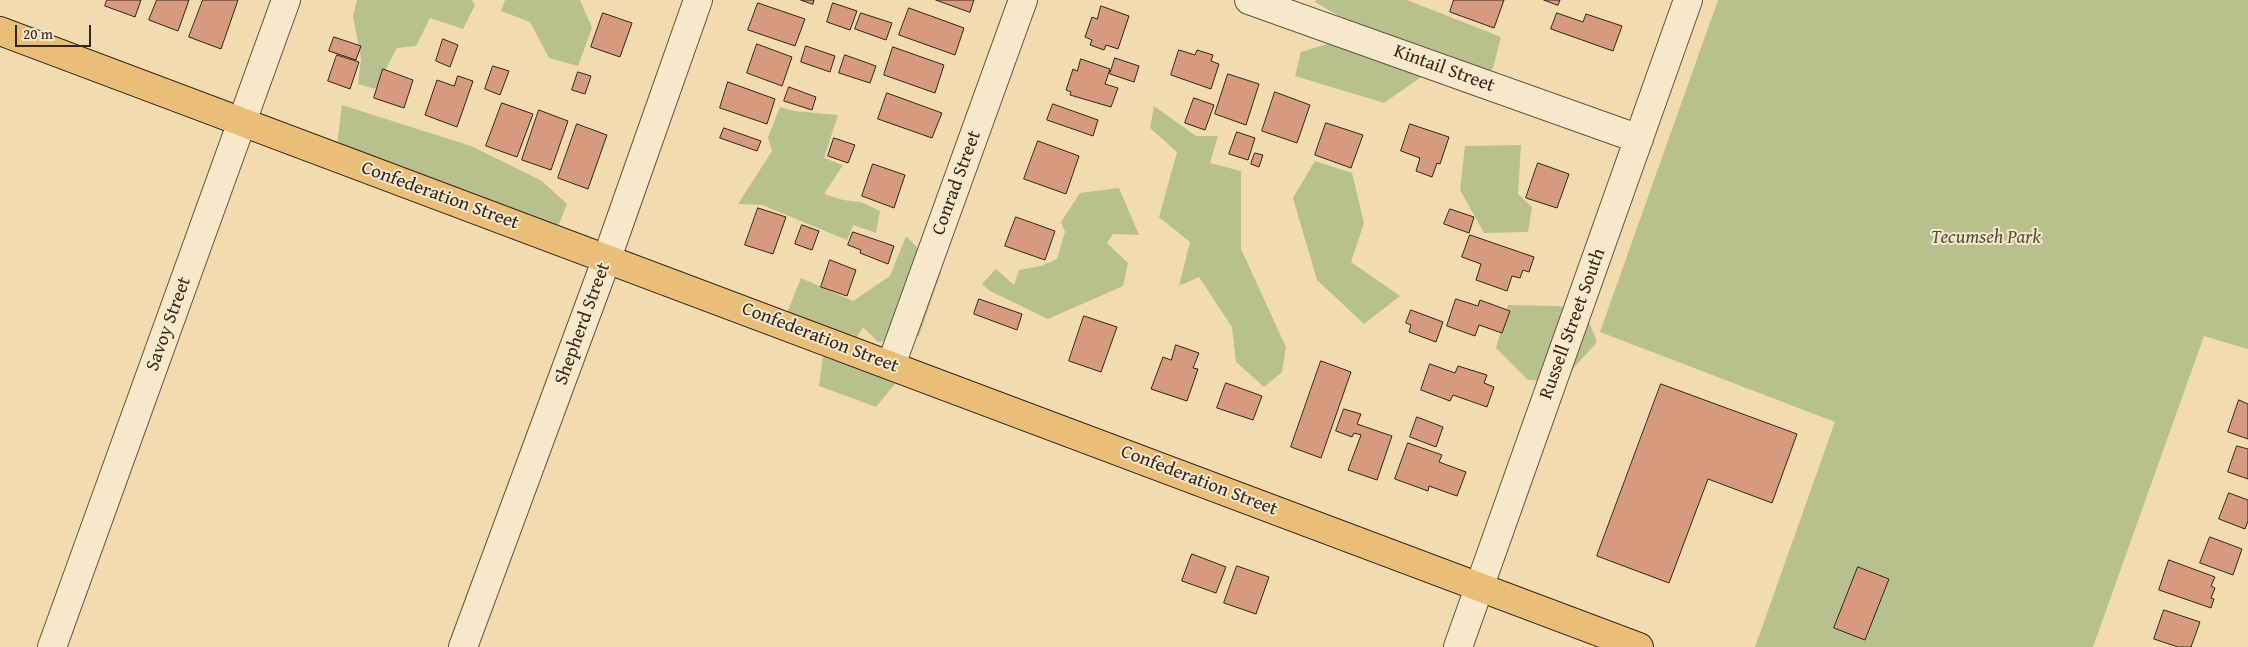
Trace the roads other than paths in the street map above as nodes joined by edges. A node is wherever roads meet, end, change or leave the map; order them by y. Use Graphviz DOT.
graph roads {
  1 [pos="286,0"];
  2 [pos="698,0"];
  3 [pos="1023,0"];
  4 [pos="1249,0"];
  5 [pos="1688,0"];
  6 [pos="0,31"];
  7 [pos="242,122"];
  8 [pos="1639,139"];
  9 [pos="607,258"];
  10 [pos="891,365"];
  11 [pos="1479,586"];
  12 [pos="52,647"];
  13 [pos="463,647"];
  14 [pos="1458,647"];
  15 [pos="1639,647"];
  1 -- 7 [label="street, Savoy Street"];
  2 -- 9 [label="street, Shepherd Street"];
  3 -- 10 [label="street, Conrad Street"];
  4 -- 8 [label="street, Kintail Street"];
  5 -- 8 [label="street, Russell Street South"];
  6 -- 7 [label="main road, Confederation Street"];
  7 -- 9 [label="main road, Confederation Street"];
  7 -- 12 [label="street, Savoy Street"];
  8 -- 11 [label="street, Russell Street South"];
  9 -- 10 [label="main road, Confederation Street"];
  9 -- 13 [label="street, Shepherd Street"];
  10 -- 11 [label="main road, Confederation Street"];
  11 -- 14 [label="street, Russell Street South"];
  11 -- 15 [label="main road, Confederation Street"];
}
